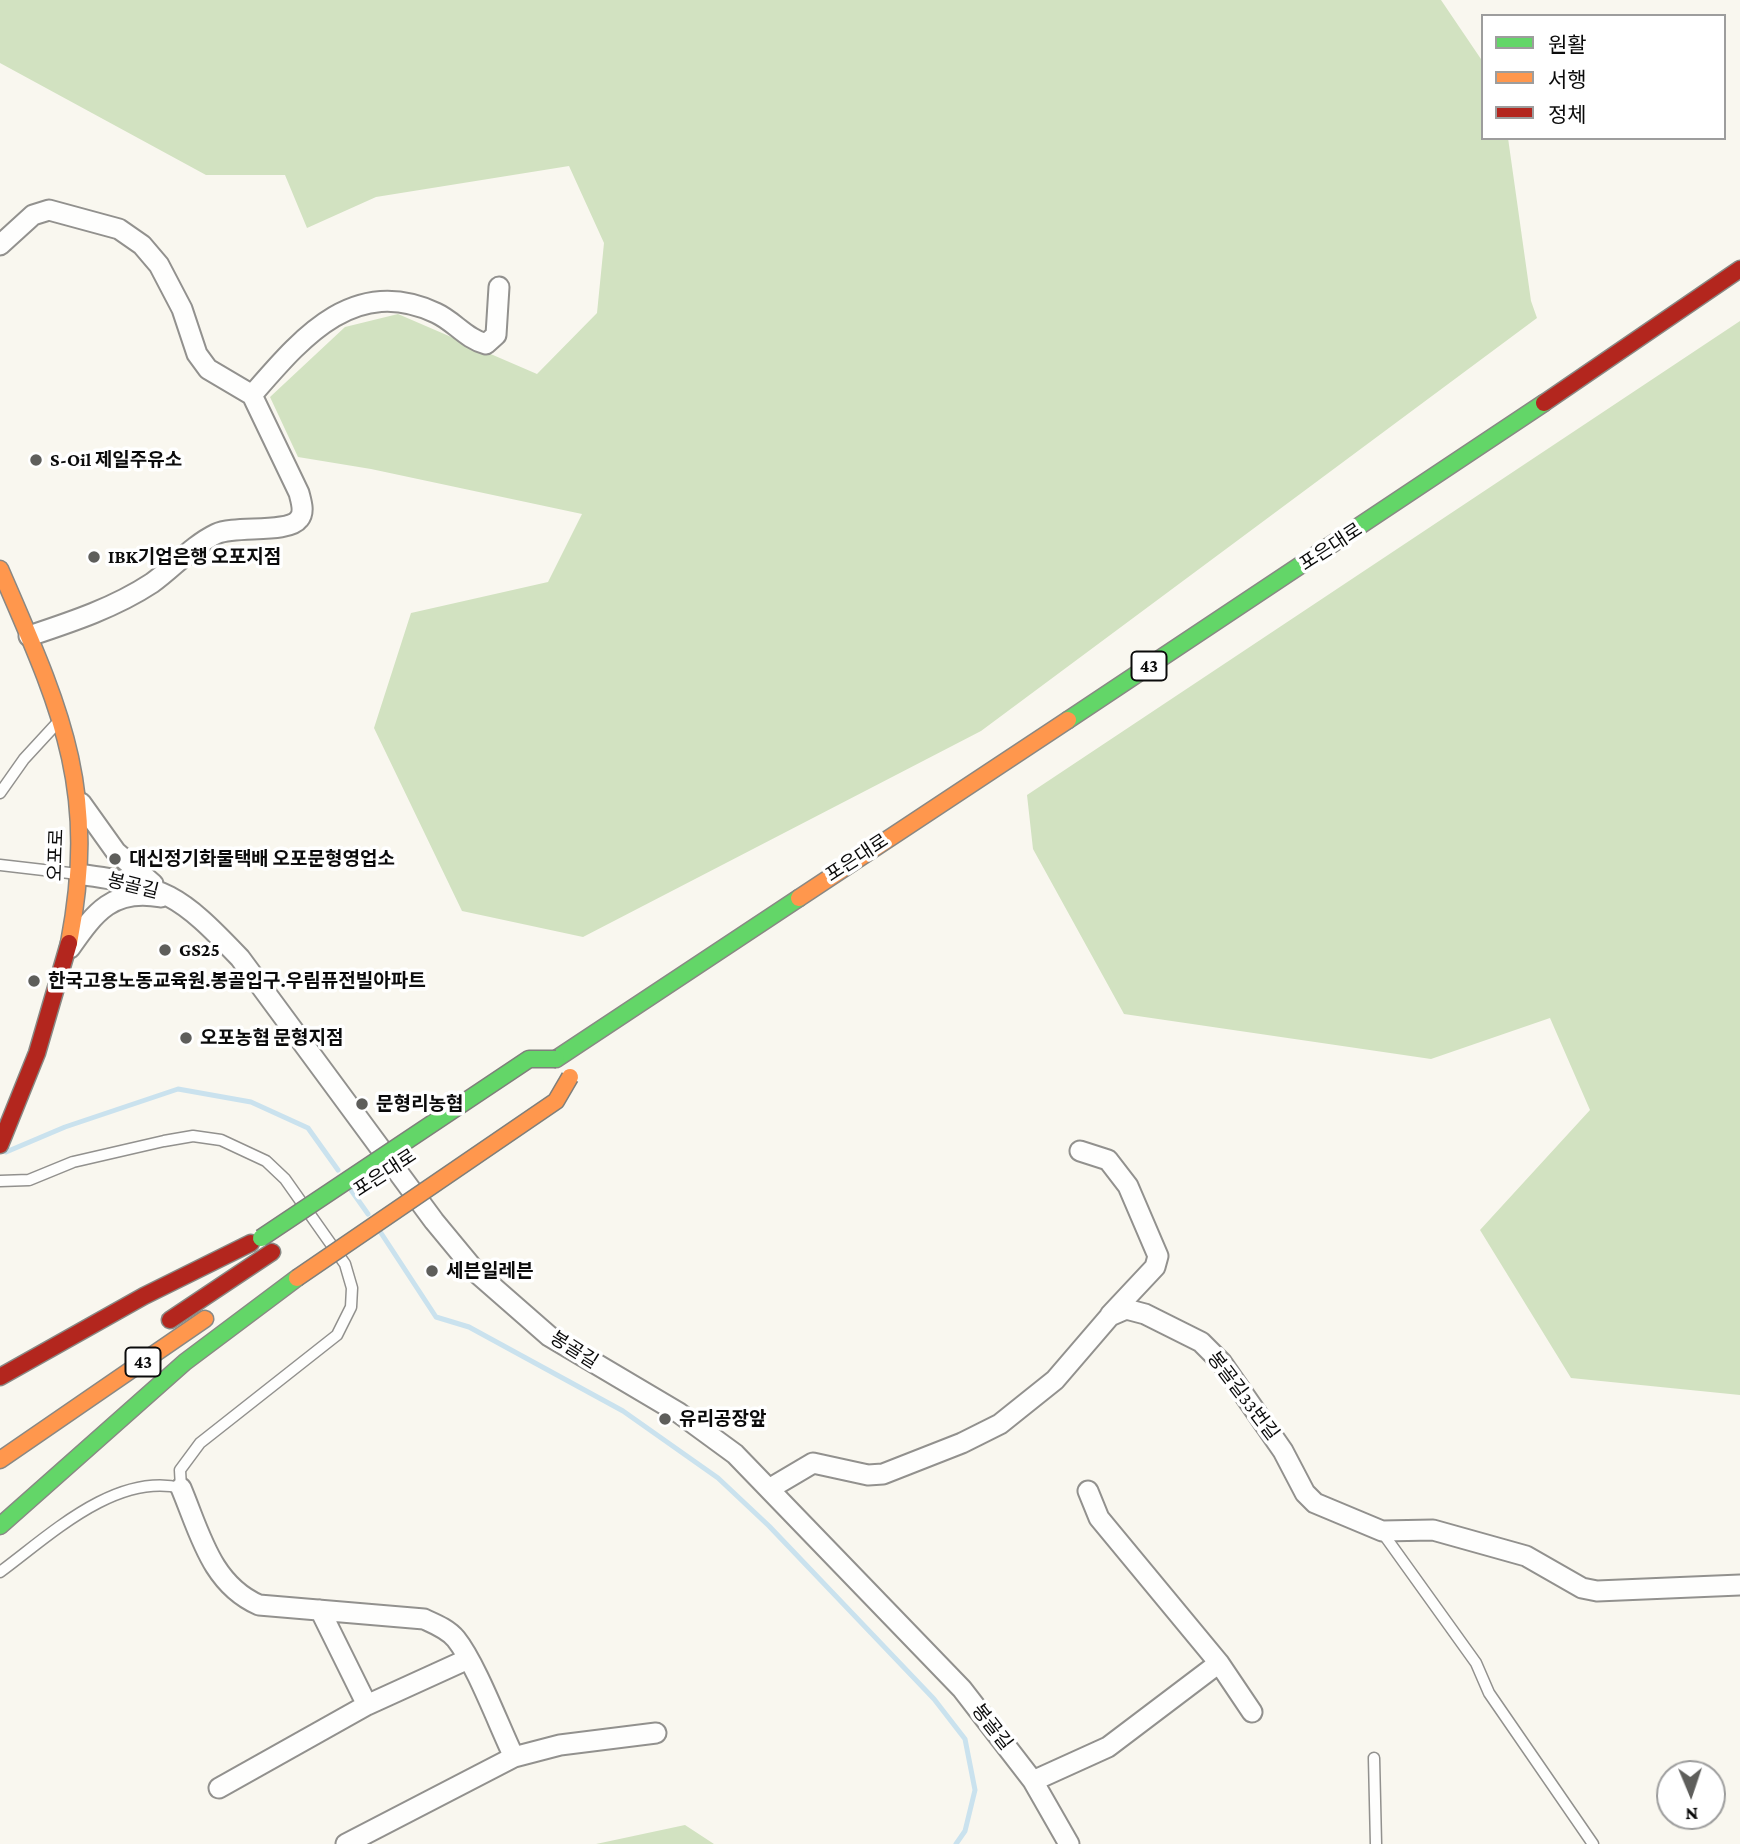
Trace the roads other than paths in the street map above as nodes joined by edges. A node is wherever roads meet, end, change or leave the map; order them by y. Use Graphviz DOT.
graph roads {
  1 [pos="0,245"];
  2 [pos="1740,269"];
  3 [pos="499,287"];
  4 [pos="252,395"];
  5 [pos="0,569"];
  6 [pos="29,636"];
  7 [pos="62,718"];
  8 [pos="0,793"];
  9 [pos="78,798"];
  10 [pos="0,865"];
  11 [pos="78,874"];
  12 [pos="168,894"];
  13 [pos="65,955"];
  14 [pos="556,1059"];
  15 [pos="3,1134"];
  16 [pos="1080,1151"];
  17 [pos="0,1181"];
  18 [pos="306,1229"];
  19 [pos="277,1248"];
  20 [pos="308,1249"];
  21 [pos="220,1309"];
  22 [pos="1110,1316"];
  23 [pos="158,1328"];
  24 [pos="4,1373"];
  25 [pos="0,1460"];
  26 [pos="181,1488"];
  27 [pos="769,1489"];
  28 [pos="1088,1491"];
  29 [pos="0,1526"];
  30 [pos="1382,1531"];
  31 [pos="0,1572"];
  32 [pos="1740,1585"];
  33 [pos="320,1610"];
  34 [pos="468,1659"];
  35 [pos="1219,1663"];
  36 [pos="367,1705"];
  37 [pos="1252,1712"];
  38 [pos="656,1733"];
  39 [pos="513,1757"];
  40 [pos="1374,1758"];
  41 [pos="1033,1781"];
  42 [pos="219,1787"];
  43 [pos="346,1844"];
  44 [pos="1069,1844"];
  45 [pos="1376,1844"];
  46 [pos="1593,1844"];
  1 -- 4 [label="street"];
  2 -- 14 [label="main road, 포은대로 / 43"];
  3 -- 4 [label="street"];
  4 -- 6 [label="street"];
  5 -- 6 [label="main road, 오포로"];
  6 -- 7 [label="main road, 오포로"];
  7 -- 8 [label="lane"];
  7 -- 9 [label="main road, 오포로"];
  9 -- 11 [label="main road, 오포로"];
  9 -- 12 [label="street"];
  10 -- 11 [label="lane"];
  11 -- 12 [label="street, 봉골길"];
  11 -- 13 [label="main road, 오포로"];
  12 -- 13 [label="street"];
  12 -- 27 [label="street, 봉골길"];
  13 -- 15 [label="main road, 오포로"];
  14 -- 18 [label="main road, 43"];
  14 -- 24 [label="main road, bridge"];
  16 -- 22 [label="street"];
  17 -- 26 [label="lane"];
  19 -- 23 [label="main road, 43"];
  20 -- 29 [label="main road, 포은대로, bridge"];
  21 -- 25 [label="main road, 43"];
  22 -- 27 [label="street"];
  22 -- 30 [label="street, 봉골길33번길"];
  26 -- 31 [label="lane"];
  26 -- 33 [label="street"];
  27 -- 41 [label="street, 봉골길"];
  28 -- 35 [label="street"];
  30 -- 32 [label="street, 봉골길33번길"];
  30 -- 46 [label="lane"];
  33 -- 34 [label="street"];
  33 -- 36 [label="street"];
  34 -- 36 [label="street"];
  34 -- 39 [label="street"];
  35 -- 37 [label="street"];
  35 -- 41 [label="street"];
  36 -- 42 [label="street"];
  38 -- 39 [label="street"];
  39 -- 43 [label="street"];
  40 -- 45 [label="lane"];
  41 -- 44 [label="street, 봉골길"];
}
